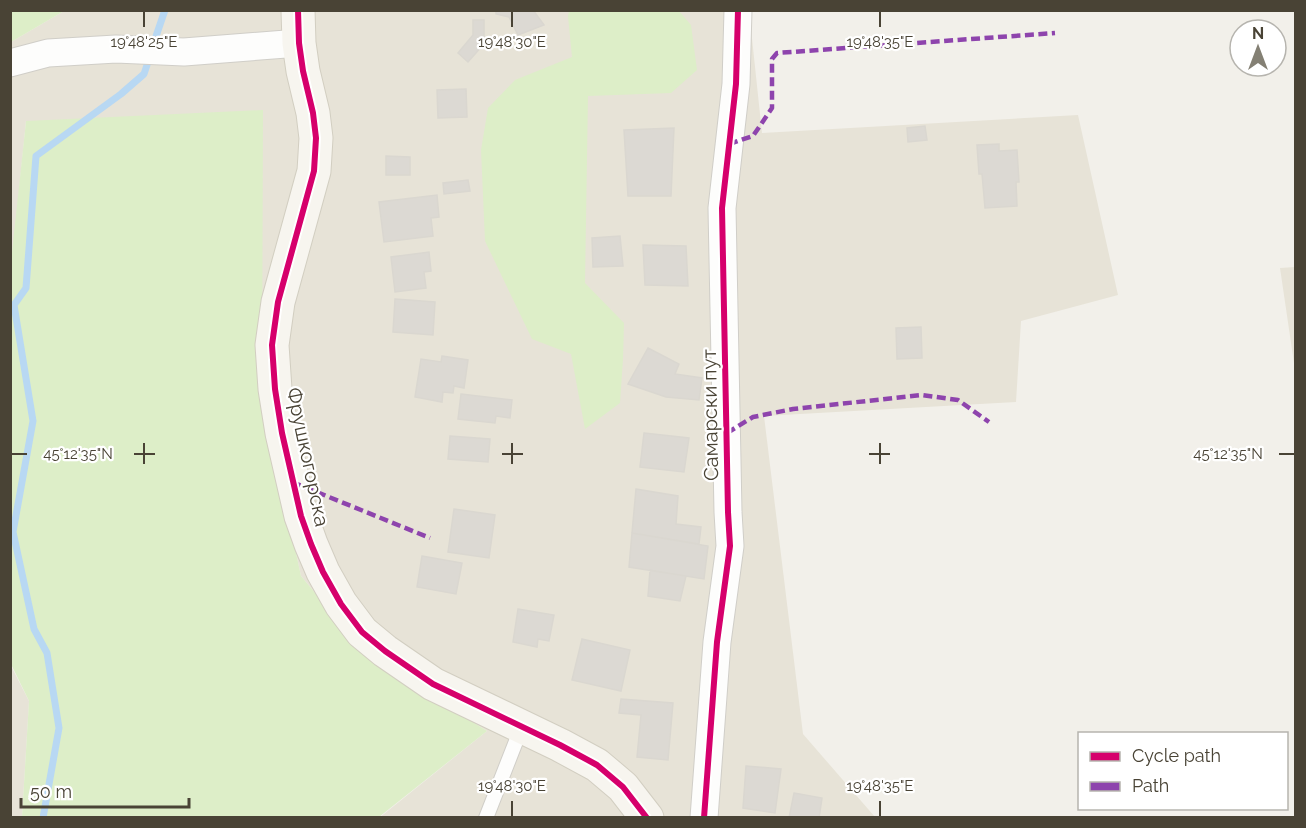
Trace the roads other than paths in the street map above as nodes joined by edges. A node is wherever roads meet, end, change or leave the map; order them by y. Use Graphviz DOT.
graph roads {
  1 [pos="298,10"];
  2 [pos="738,10"];
  3 [pos="299,43"];
  4 [pos="10,63"];
  5 [pos="522,726"];
  6 [pos="486,818"];
  7 [pos="647,818"];
  8 [pos="704,818"];
  1 -- 3 [label="street, Фрушкогорска"];
  2 -- 8 [label="street, Самарски пут"];
  3 -- 4 [label="street"];
  3 -- 5 [label="street, Фрушкогорска"];
  5 -- 6 [label="lane"];
  5 -- 7 [label="street, Фрушкогорска"];
}
